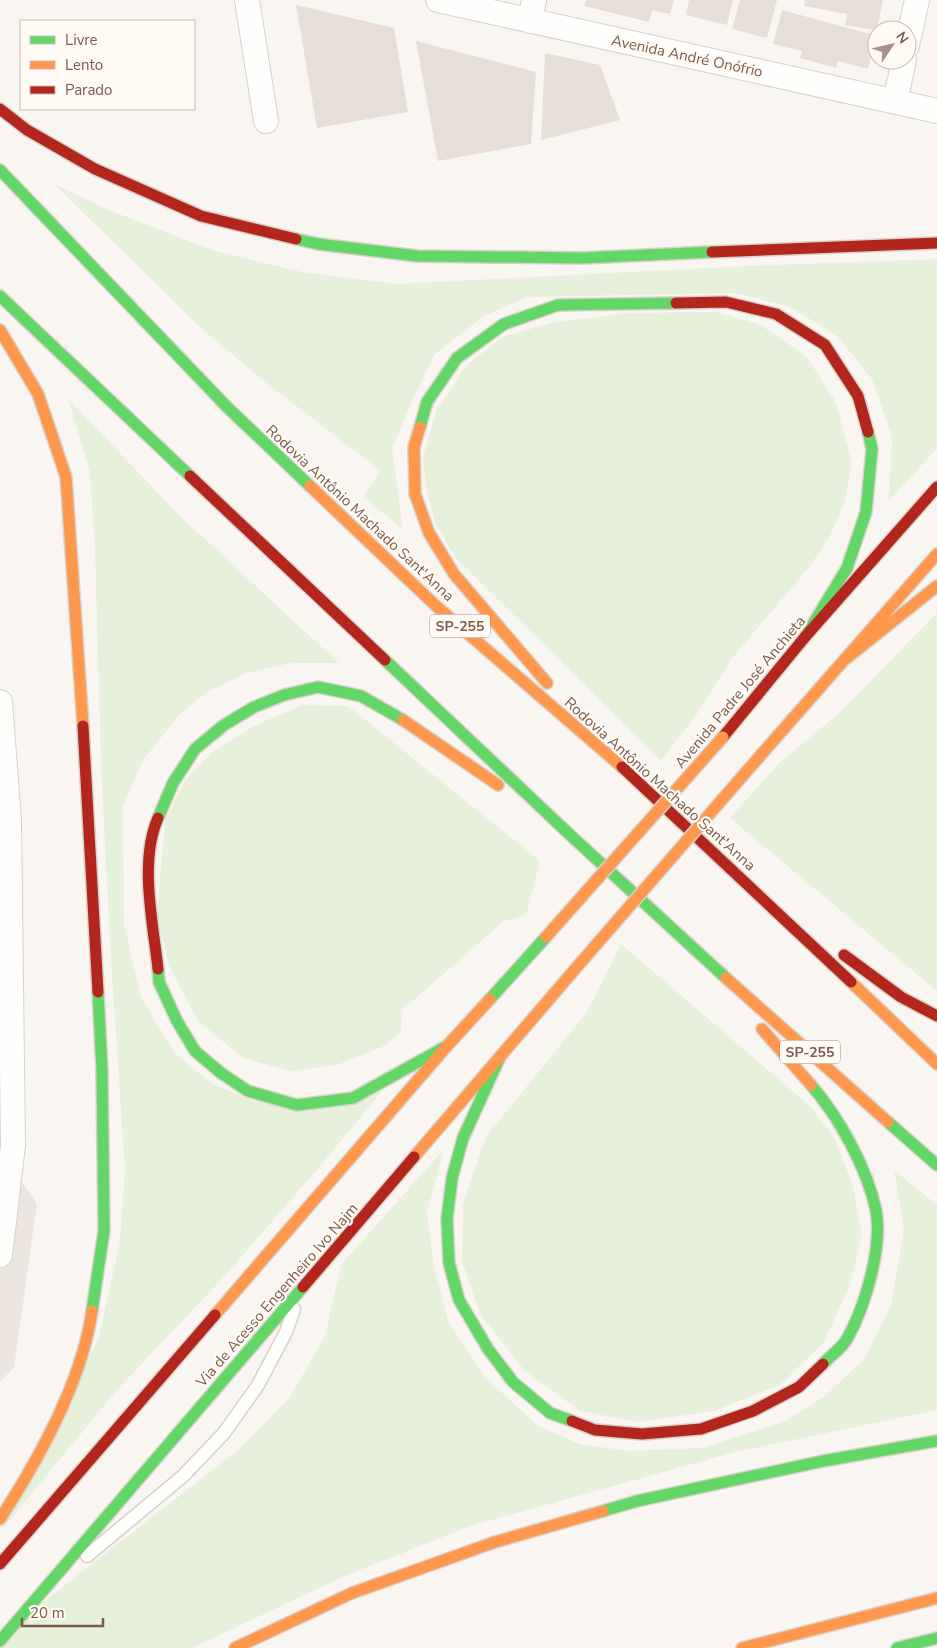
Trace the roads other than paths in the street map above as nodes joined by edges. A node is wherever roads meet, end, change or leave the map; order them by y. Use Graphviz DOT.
graph roads {
  1 [pos="247,0"];
  2 [pos="438,0"];
  3 [pos="917,0"];
  4 [pos="532,11"];
  5 [pos="913,20"];
  6 [pos="902,70"];
  7 [pos="895,101"];
  8 [pos="0,109"];
  9 [pos="937,111"];
  10 [pos="266,121"];
  11 [pos="0,170"];
  12 [pos="937,243"];
  13 [pos="0,296"];
  14 [pos="0,330"];
  15 [pos="937,487"];
  16 [pos="937,554"];
  17 [pos="937,586"];
  18 [pos="805,637"];
  19 [pos="847,658"];
  20 [pos="0,702"];
  21 [pos="608,754"];
  22 [pos="568,833"];
  23 [pos="752,888"];
  24 [pos="682,938"];
  25 [pos="823,940"];
  26 [pos="838,951"];
  27 [pos="6,1004"];
  28 [pos="937,1016"];
  29 [pos="448,1046"];
  30 [pos="500,1057"];
  31 [pos="937,1064"];
  32 [pos="6,1139"];
  33 [pos="937,1165"];
  34 [pos="0,1255"];
  35 [pos="301,1289"];
  36 [pos="937,1442"];
  37 [pos="0,1519"];
  38 [pos="0,1564"];
  39 [pos="937,1598"];
  40 [pos="33,1601"];
  41 [pos="937,1638"];
  42 [pos="0,1641"];
  43 [pos="235,1648"];
  44 [pos="742,1648"];
  45 [pos="897,1648"];
  1 -- 10 [label="street"];
  2 -- 4 [label="street, Avenida André Onófrio"];
  3 -- 5 [label="street"];
  4 -- 7 [label="street, Avenida André Onófrio"];
  6 -- 7 [label="street"];
  7 -- 9 [label="street, Avenida André Onófrio"];
  8 -- 12 [label="main road"];
  11 -- 21 [label="main road, Rodovia Antônio Machado Sant'Anna / SP-255"];
  13 -- 22 [label="main road, SP-255"];
  14 -- 37 [label="main road"];
  15 -- 18 [label="main road, Avenida Padre José Anchieta"];
  16 -- 19 [label="main road"];
  17 -- 19 [label="main road"];
  18 -- 21 [label="main road"];
  18 -- 29 [label="main road, Avenida Padre José Anchieta, bridge"];
  19 -- 30 [label="main road, Via de Acesso Engenheiro Ivo Najm, bridge"];
  20 -- 27 [label="street"];
  21 -- 23 [label="main road, Rodovia Antônio Machado Sant'Anna / SP-255"];
  22 -- 24 [label="main road, SP-255"];
  22 -- 29 [label="main road"];
  23 -- 25 [label="main road"];
  23 -- 31 [label="main road, Rodovia Antônio Machado Sant'Anna / SP-255"];
  24 -- 30 [label="main road"];
  24 -- 33 [label="main road, SP-255"];
  26 -- 28 [label="main road"];
  27 -- 32 [label="street"];
  29 -- 38 [label="main road"];
  30 -- 35 [label="main road, Via de Acesso Engenheiro Ivo Najm"];
  32 -- 34 [label="street"];
  35 -- 40 [label="main road, Via de Acesso Engenheiro Ivo Najm"];
  35 -- 40 [label="lane"];
  36 -- 43 [label="main road"];
  39 -- 44 [label="main road"];
  40 -- 42 [label="main road, Via de Acesso Engenheiro Ivo Najm"];
  41 -- 45 [label="main road"];
}
